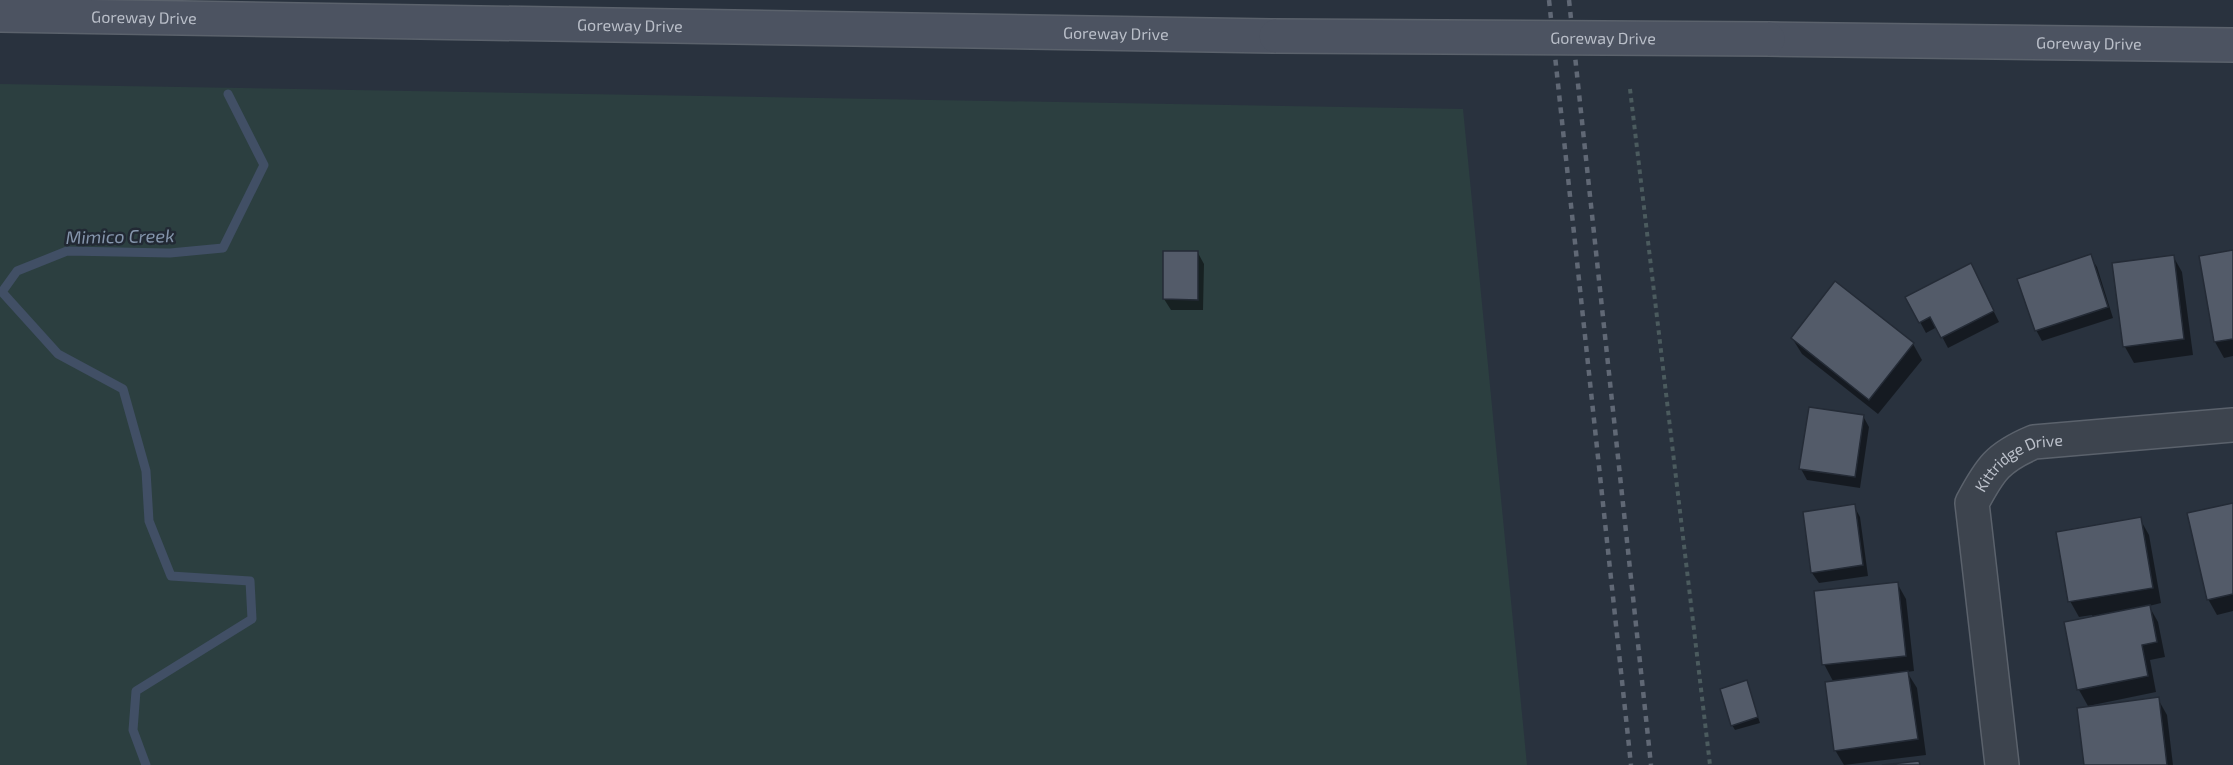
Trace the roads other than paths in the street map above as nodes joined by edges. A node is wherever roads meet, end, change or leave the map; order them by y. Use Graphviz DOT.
graph roads {
  1 [pos="0,15"];
  2 [pos="2233,45"];
  3 [pos="2233,425"];
  4 [pos="2002,765"];
  1 -- 2 [label="main road, Goreway Drive, bridge"];
  3 -- 4 [label="street, Kittridge Drive"];
}
